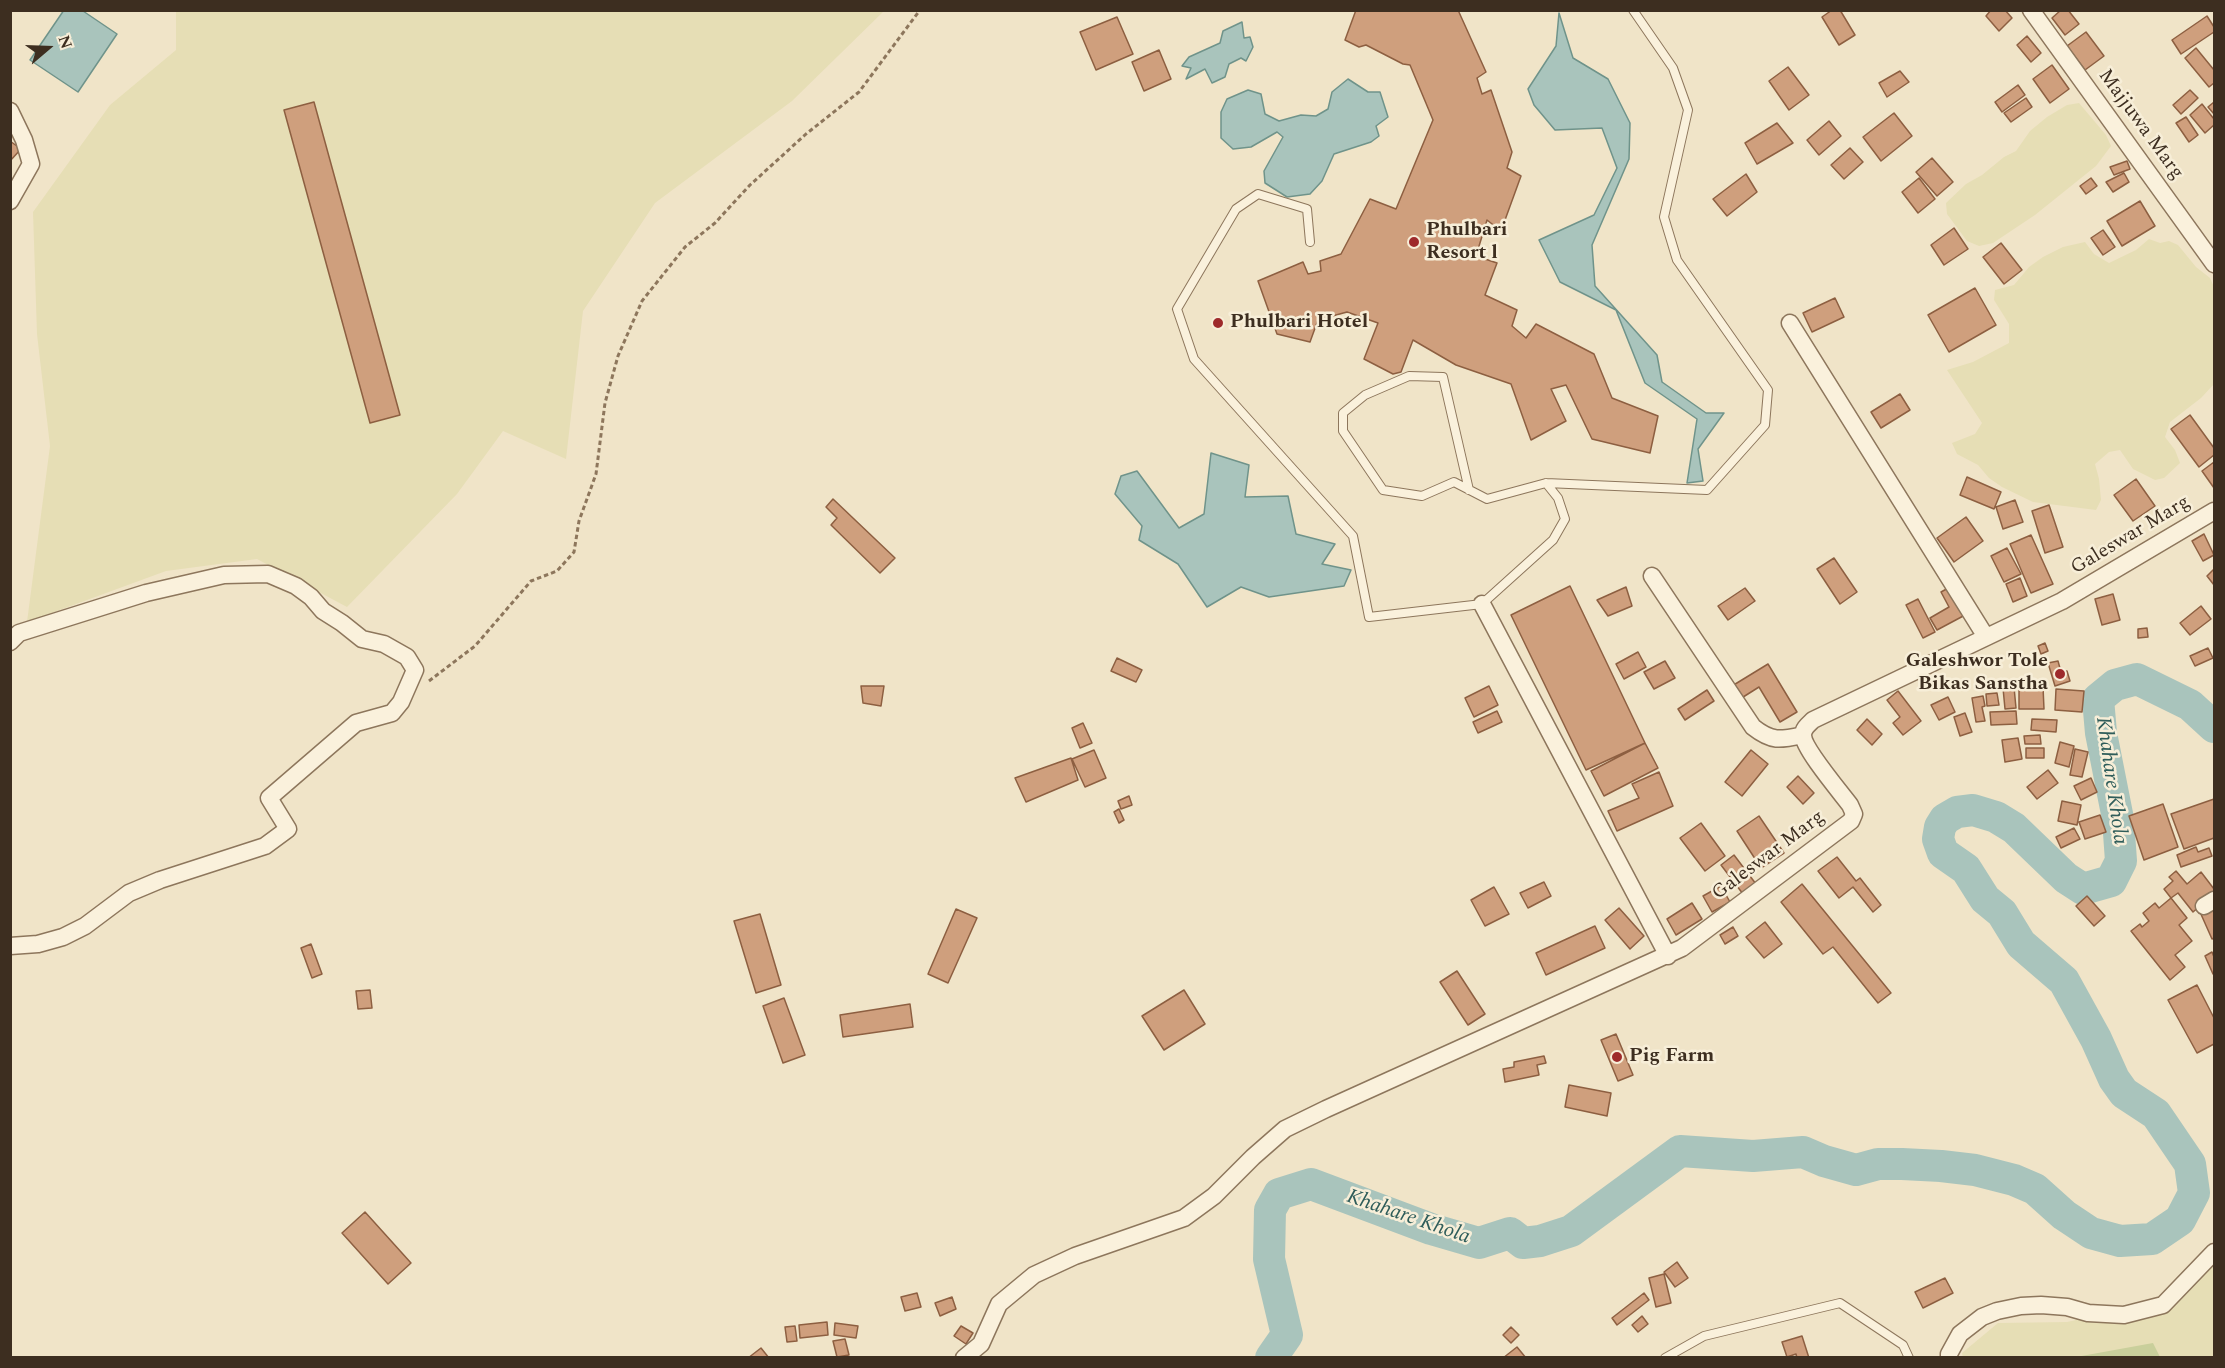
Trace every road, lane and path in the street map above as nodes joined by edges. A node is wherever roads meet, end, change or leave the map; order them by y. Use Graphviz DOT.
graph roads {
  1 [pos="920,10"];
  2 [pos="1633,10"];
  3 [pos="2031,10"];
  4 [pos="10,111"];
  5 [pos="10,201"];
  6 [pos="1310,242"];
  7 [pos="2214,264"];
  8 [pos="1790,323"];
  9 [pos="1546,483"];
  10 [pos="1469,490"];
  11 [pos="2214,511"];
  12 [pos="1652,576"];
  13 [pos="1482,604"];
  14 [pos="1986,637"];
  15 [pos="10,642"];
  16 [pos="429,681"];
  17 [pos="1803,735"];
  18 [pos="10,946"];
  19 [pos="1668,956"];
  20 [pos="2214,1252"];
  21 [pos="964,1358"];
  22 [pos="1665,1358"];
  23 [pos="1909,1358"];
  24 [pos="1949,1358"];
  1 -- 16 [label="path"];
  2 -- 9 [label="lane"];
  3 -- 7 [label="street, Majjuwa Marg"];
  4 -- 5 [label="street"];
  6 -- 13 [label="lane"];
  8 -- 14 [label="street"];
  9 -- 10 [label="lane"];
  9 -- 13 [label="lane"];
  10 -- 10 [label="lane"];
  11 -- 14 [label="street, Galeswar Marg"];
  12 -- 17 [label="street"];
  13 -- 19 [label="street"];
  14 -- 17 [label="street, Galeswar Marg"];
  15 -- 18 [label="street"];
  17 -- 19 [label="street, Galeswar Marg"];
  19 -- 21 [label="street, Galeswar Marg"];
  20 -- 24 [label="street"];
  22 -- 23 [label="lane"];
}
